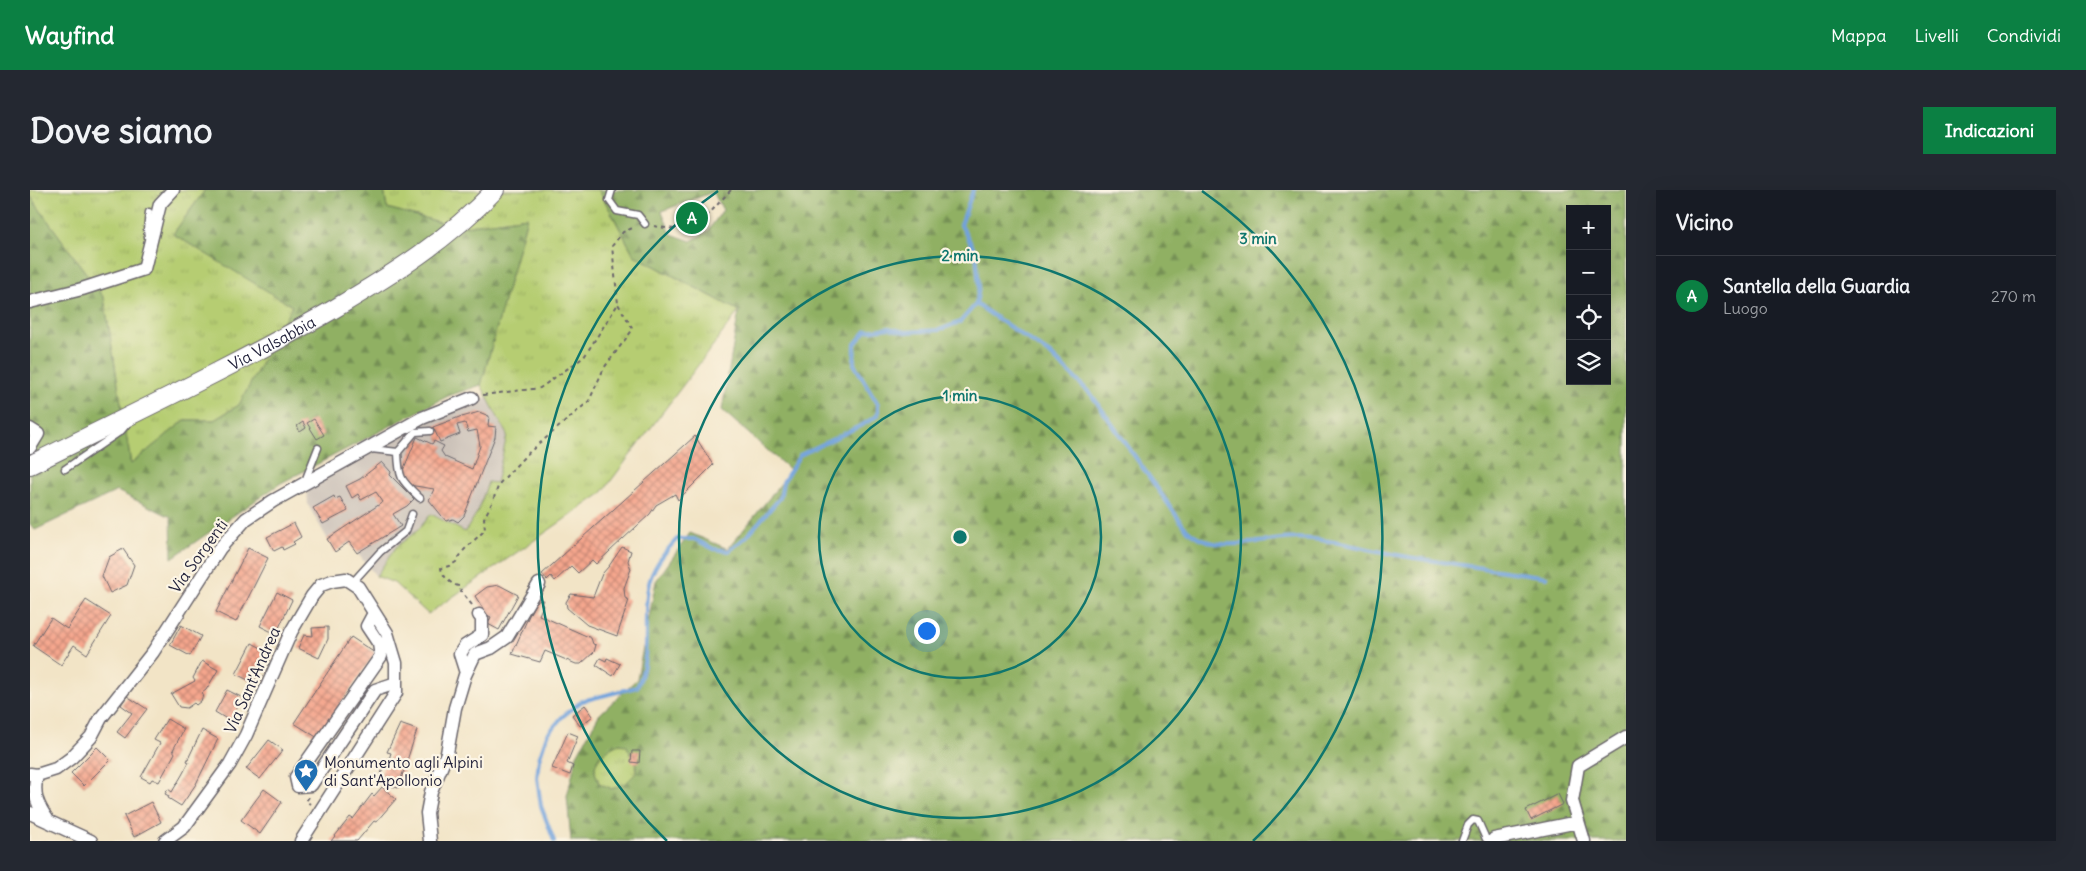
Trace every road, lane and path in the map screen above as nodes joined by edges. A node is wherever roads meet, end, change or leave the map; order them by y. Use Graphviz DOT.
graph roads {
  1 [pos="173,190"];
  2 [pos="495,190"];
  3 [pos="612,190"];
  4 [pos="731,190"];
  5 [pos="149,212"];
  6 [pos="702,221"];
  7 [pos="645,224"];
  8 [pos="688,228"];
  9 [pos="149,243"];
  10 [pos="30,302"];
  11 [pos="618,304"];
  12 [pos="478,396"];
  13 [pos="132,414"];
  14 [pos="30,429"];
  15 [pos="430,431"];
  16 [pos="30,447"];
  17 [pos="318,448"];
  18 [pos="367,448"];
  19 [pos="398,452"];
  20 [pos="30,465"];
  21 [pos="65,468"];
  22 [pos="305,482"];
  23 [pos="420,498"];
  24 [pos="412,514"];
  25 [pos="352,583"];
  26 [pos="539,584"];
  27 [pos="374,613"];
  28 [pos="479,615"];
  29 [pos="466,673"];
  30 [pos="396,682"];
  31 [pos="1626,737"];
  32 [pos="33,774"];
  33 [pos="311,785"];
  34 [pos="320,812"];
  35 [pos="30,813"];
  36 [pos="49,822"];
  37 [pos="1578,822"];
  38 [pos="1494,839"];
  39 [pos="91,841"];
  40 [pos="165,841"];
  41 [pos="301,841"];
  42 [pos="430,841"];
  43 [pos="1462,841"];
  44 [pos="1584,841"];
  1 -- 9 [label="street"];
  2 -- 13 [label="main road, Via Valsabbia"];
  3 -- 7 [label="lane"];
  4 -- 6 [label="path"];
  5 -- 9 [label="lane"];
  6 -- 8 [label="path"];
  6 -- 8 [label="path"];
  7 -- 8 [label="path"];
  7 -- 11 [label="path"];
  9 -- 10 [label="street"];
  11 -- 12 [label="path"];
  11 -- 28 [label="path"];
  12 -- 18 [label="street, Via Sorgenti"];
  13 -- 20 [label="main road, Via Valsabbia"];
  13 -- 21 [label="lane"];
  14 -- 16 [label="street"];
  15 -- 19 [label="lane"];
  17 -- 22 [label="lane"];
  18 -- 19 [label="lane"];
  18 -- 22 [label="street, Via Sorgenti"];
  19 -- 23 [label="lane"];
  22 -- 32 [label="street, Via Sorgenti"];
  24 -- 25 [label="lane"];
  25 -- 27 [label="street"];
  25 -- 40 [label="street, Via Sant'Andrea"];
  26 -- 29 [label="street"];
  27 -- 30 [label="street"];
  27 -- 33 [label="street"];
  28 -- 29 [label="street"];
  29 -- 42 [label="street"];
  30 -- 33 [label="street"];
  30 -- 34 [label="street"];
  31 -- 37 [label="street"];
  32 -- 36 [label="street"];
  33 -- 34 [label="path"];
  34 -- 41 [label="street"];
  35 -- 36 [label="street"];
  36 -- 39 [label="street"];
  37 -- 38 [label="street"];
  37 -- 44 [label="street"];
  38 -- 43 [label="lane"];
}
